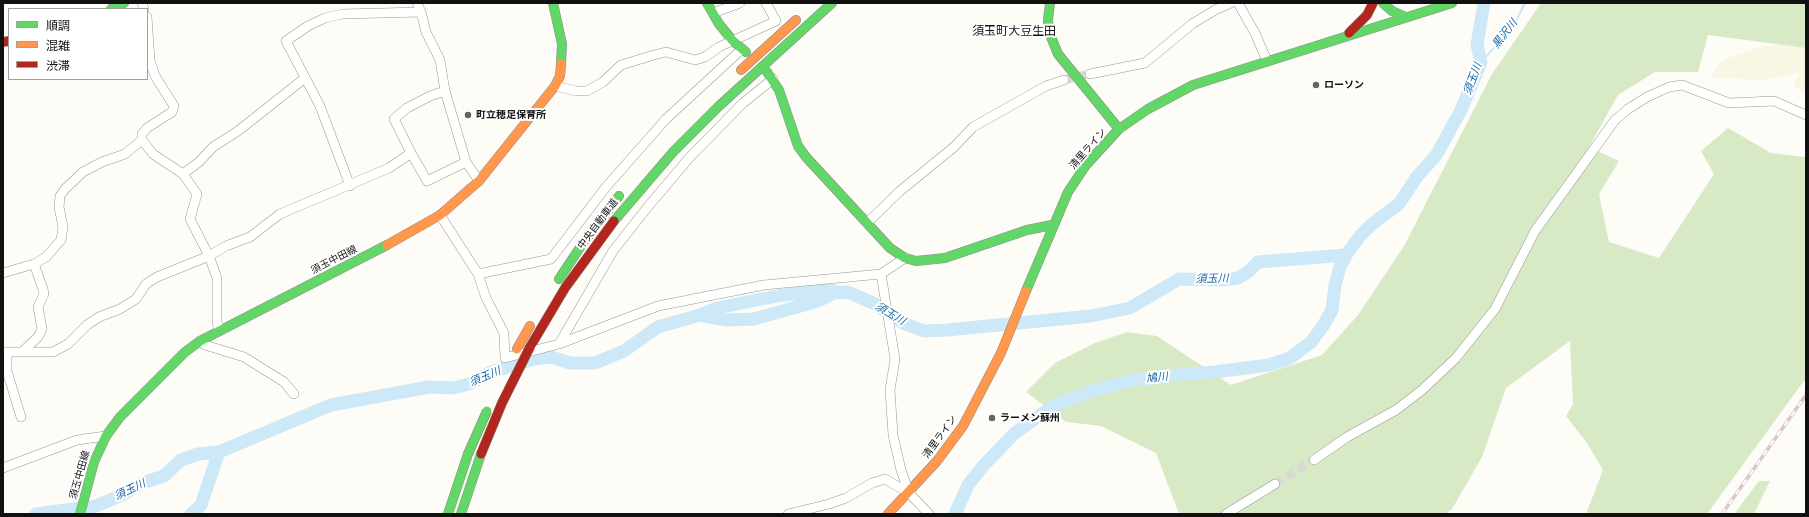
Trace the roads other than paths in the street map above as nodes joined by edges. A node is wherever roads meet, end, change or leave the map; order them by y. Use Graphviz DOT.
graph roads {
  1 [pos="124,3"];
  2 [pos="417,3"];
  3 [pos="553,3"];
  4 [pos="707,3"];
  5 [pos="740,3"];
  6 [pos="766,3"];
  7 [pos="832,3"];
  8 [pos="1050,3"];
  9 [pos="1231,3"];
  10 [pos="1238,3"];
  11 [pos="1383,3"];
  12 [pos="1452,3"];
  13 [pos="1375,6"];
  14 [pos="113,8"];
  15 [pos="422,12"];
  16 [pos="713,13"];
  17 [pos="804,13"];
  18 [pos="1406,17"];
  19 [pos="1392,21"];
  20 [pos="1364,30"];
  21 [pos="148,32"];
  22 [pos="1346,35"];
  23 [pos="733,41"];
  24 [pos="744,50"];
  25 [pos="1267,61"];
  26 [pos="1090,74"];
  27 [pos="770,76"];
  28 [pos="305,78"];
  29 [pos="732,78"];
  30 [pos="1064,80"];
  31 [pos="555,86"];
  32 [pos="445,91"];
  33 [pos="1806,115"];
  34 [pos="1119,129"];
  35 [pos="142,140"];
  36 [pos="411,153"];
  37 [pos="466,162"];
  38 [pos="183,174"];
  39 [pos="479,181"];
  40 [pos="350,186"];
  41 [pos="624,191"];
  42 [pos="440,215"];
  43 [pos="867,223"];
  44 [pos="1052,225"];
  45 [pos="209,256"];
  46 [pos="905,258"];
  47 [pos="34,264"];
  48 [pos="3,273"];
  49 [pos="478,274"];
  50 [pos="881,274"];
  51 [pos="553,288"];
  52 [pos="535,318"];
  53 [pos="219,332"];
  54 [pos="200,341"];
  55 [pos="559,344"];
  56 [pos="5,352"];
  57 [pos="22,352"];
  58 [pos="506,370"];
  59 [pos="294,394"];
  60 [pos="489,405"];
  61 [pos="21,417"];
  62 [pos="106,436"];
  63 [pos="1314,460"];
  64 [pos="3,468"];
  65 [pos="1275,484"];
  66 [pos="909,493"];
  67 [pos="80,514"];
  68 [pos="448,514"];
  69 [pos="461,514"];
  70 [pos="788,514"];
  71 [pos="888,514"];
  72 [pos="929,514"];
  73 [pos="1226,514"];
  1 -- 14 [label="main road"];
  2 -- 15 [label="street"];
  3 -- 31 [label="main road, 須玉中田線"];
  4 -- 16 [label="main road"];
  5 -- 16 [label="street"];
  6 -- 23 [label="street"];
  7 -- 69 [label="main road, 中央自動車道, bridge"];
  8 -- 34 [label="main road"];
  9 -- 26 [label="street"];
  10 -- 25 [label="street"];
  11 -- 18 [label="main road"];
  12 -- 18 [label="main road, 清里ライン"];
  13 -- 19 [label="main road"];
  13 -- 20 [label="main road"];
  13 -- 22 [label="main road"];
  15 -- 28 [label="street"];
  15 -- 32 [label="street"];
  16 -- 23 [label="main road"];
  17 -- 29 [label="main road"];
  18 -- 19 [label="main road, 清里ライン"];
  19 -- 20 [label="main road, 清里ライン"];
  20 -- 22 [label="main road, 清里ライン"];
  21 -- 35 [label="street"];
  22 -- 25 [label="main road, 清里ライン"];
  23 -- 24 [label="main road"];
  23 -- 31 [label="street"];
  24 -- 49 [label="street"];
  25 -- 34 [label="main road, 清里ライン"];
  27 -- 43 [label="main road"];
  27 -- 55 [label="street"];
  28 -- 38 [label="street"];
  28 -- 40 [label="street"];
  30 -- 43 [label="street"];
  31 -- 39 [label="main road, 須玉中田線"];
  32 -- 36 [label="street"];
  32 -- 37 [label="street"];
  33 -- 63 [label="street"];
  34 -- 44 [label="main road, 清里ライン"];
  35 -- 38 [label="street"];
  35 -- 47 [label="street"];
  36 -- 37 [label="street"];
  36 -- 40 [label="street"];
  37 -- 39 [label="street"];
  38 -- 45 [label="street"];
  39 -- 42 [label="main road, 須玉中田線"];
  40 -- 45 [label="street"];
  41 -- 51 [label="main road, 中央自動車道"];
  42 -- 49 [label="street"];
  42 -- 53 [label="main road, 須玉中田線"];
  43 -- 46 [label="main road"];
  44 -- 46 [label="main road"];
  44 -- 66 [label="main road, 清里ライン"];
  45 -- 53 [label="street"];
  45 -- 57 [label="street"];
  46 -- 50 [label="street"];
  47 -- 48 [label="street"];
  47 -- 57 [label="street"];
  49 -- 55 [label="street"];
  50 -- 55 [label="street"];
  50 -- 66 [label="street"];
  52 -- 58 [label="main road"];
  53 -- 54 [label="main road, 須玉中田線"];
  54 -- 59 [label="street"];
  54 -- 62 [label="main road, 須玉中田線"];
  56 -- 57 [label="street"];
  56 -- 61 [label="street"];
  60 -- 68 [label="main road, bridge"];
  62 -- 64 [label="street"];
  62 -- 67 [label="main road, 須玉中田線"];
  65 -- 73 [label="street"];
  66 -- 70 [label="street"];
  66 -- 71 [label="main road, 清里ライン"];
  66 -- 72 [label="street"];
}
